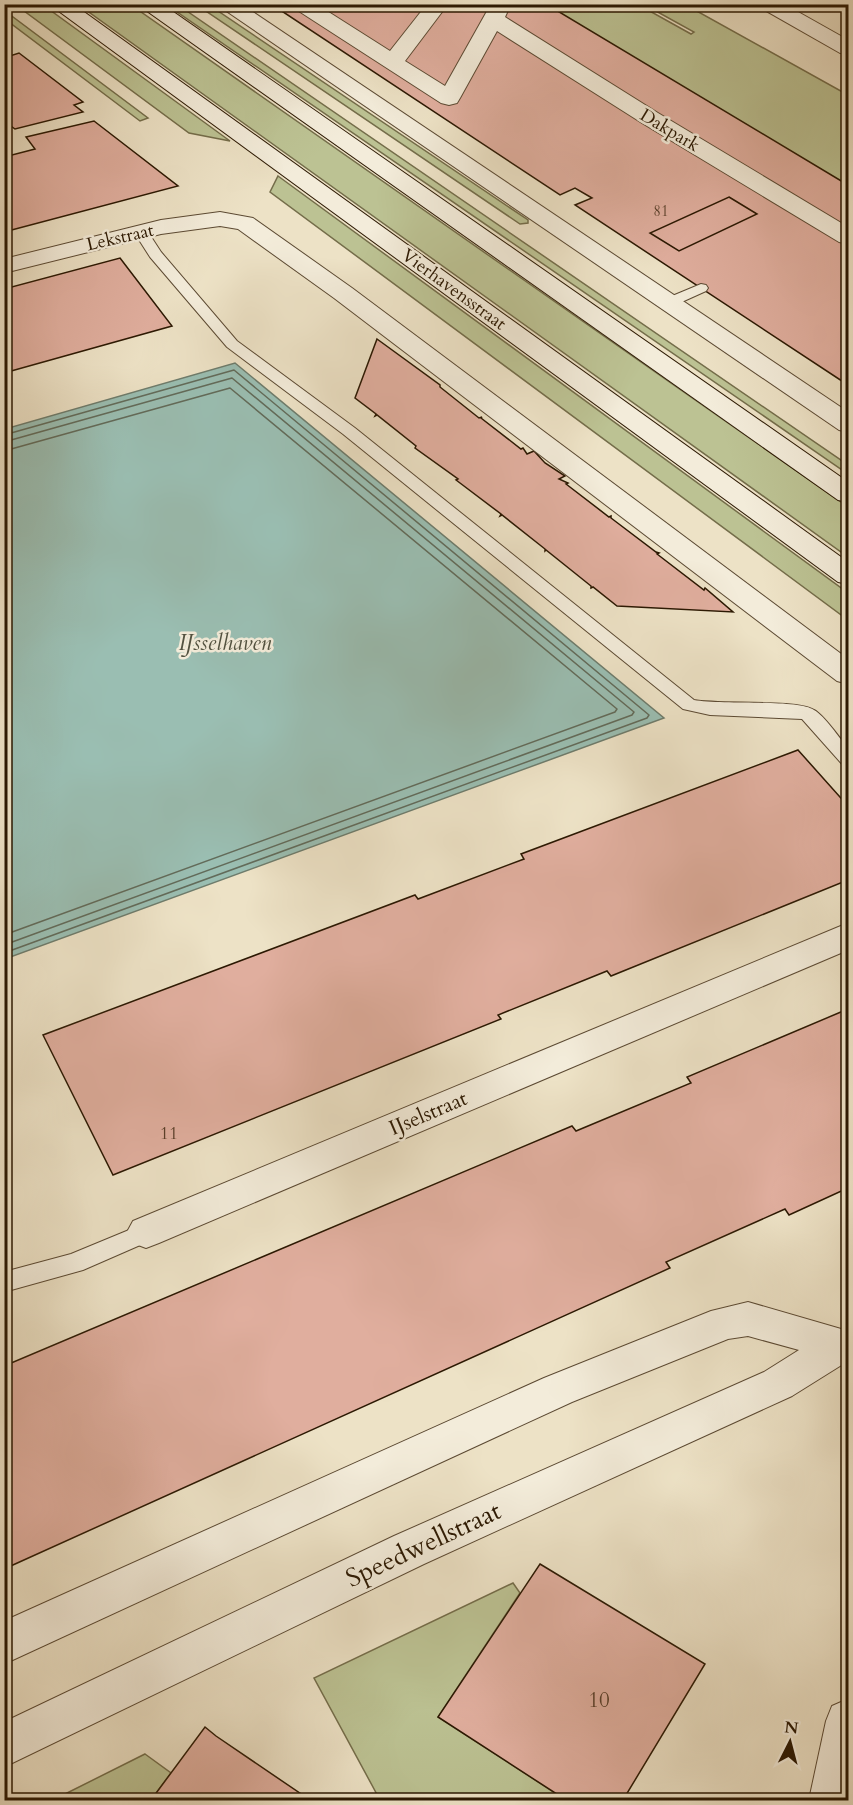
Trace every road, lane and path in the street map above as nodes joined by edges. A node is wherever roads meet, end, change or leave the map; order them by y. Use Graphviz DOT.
graph roads {
  1 [pos="59,4"];
  2 [pos="147,4"];
  3 [pos="225,4"];
  4 [pos="301,4"];
  5 [pos="438,4"];
  6 [pos="768,4"];
  7 [pos="497,12"];
  8 [pos="849,48"];
  9 [pos="393,62"];
  10 [pos="141,232"];
  11 [pos="849,237"];
  12 [pos="4,266"];
  13 [pos="701,288"];
  14 [pos="670,302"];
  15 [pos="849,424"];
  16 [pos="849,494"];
  17 [pos="849,575"];
  18 [pos="849,674"];
  19 [pos="849,759"];
  20 [pos="849,936"];
  21 [pos="146,1232"];
  22 [pos="4,1282"];
  23 [pos="845,1346"];
  24 [pos="4,1643"];
  25 [pos="849,1721"];
  26 [pos="4,1745"];
  27 [pos="831,1800"];
  1 -- 17 [label="street, Vierhavensstraat"];
  2 -- 16 [label="street"];
  3 -- 14 [label="street"];
  4 -- 9 [label="street, Dakpark"];
  5 -- 9 [label="street"];
  6 -- 8 [label="street"];
  7 -- 9 [label="street, Dakpark"];
  7 -- 11 [label="street, Dakpark"];
  10 -- 12 [label="street, Lekstraat"];
  10 -- 18 [label="street, Lekstraat"];
  10 -- 19 [label="lane"];
  13 -- 14 [label="lane"];
  14 -- 15 [label="street"];
  20 -- 21 [label="street, IJselstraat"];
  21 -- 22 [label="lane, IJselstraat"];
  23 -- 24 [label="street, Speedwellstraat"];
  23 -- 26 [label="street, Speedwellstraat"];
  25 -- 27 [label="street"];
}
